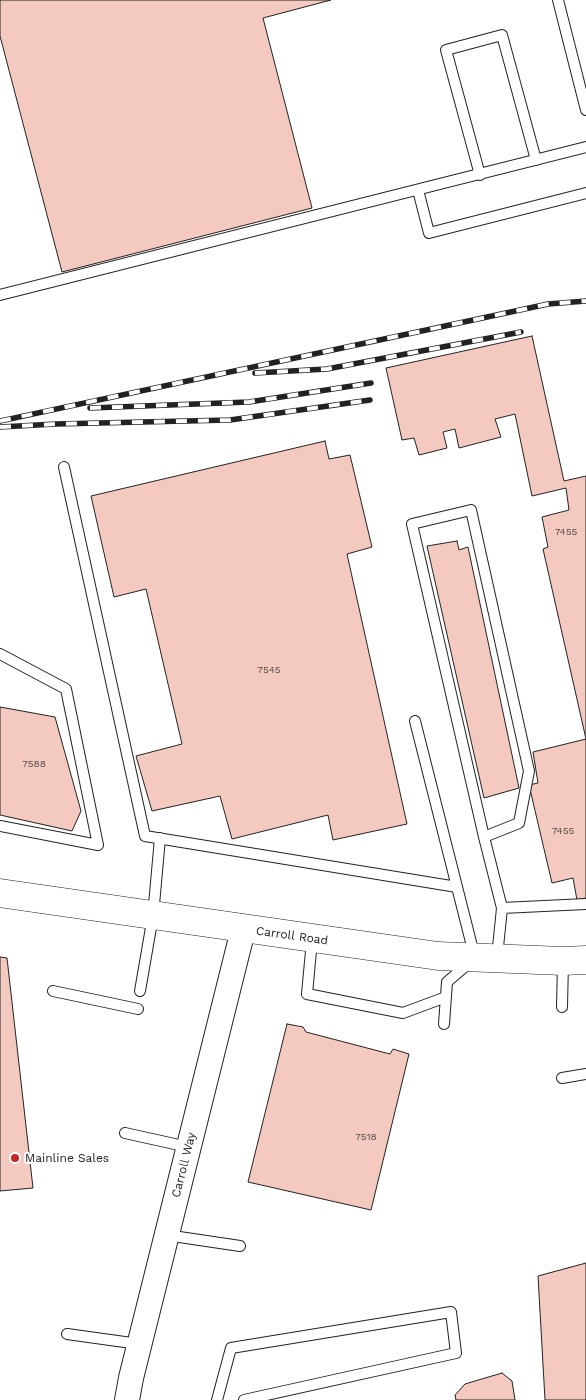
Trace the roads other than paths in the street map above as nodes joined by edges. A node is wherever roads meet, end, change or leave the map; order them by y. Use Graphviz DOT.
graph roads {
  1 [pos="558,0"];
  2 [pos="586,110"];
  3 [pos="586,147"];
  4 [pos="536,160"];
  5 [pos="480,174"];
  6 [pos="418,190"];
  7 [pos="586,193"];
  8 [pos="0,295"];
  9 [pos="64,467"];
  10 [pos="0,654"];
  11 [pos="415,721"];
  12 [pos="0,826"];
  13 [pos="484,837"];
  14 [pos="160,838"];
  15 [pos="457,887"];
  16 [pos="0,893"];
  17 [pos="586,904"];
  18 [pos="502,908"];
  19 [pos="153,916"];
  20 [pos="243,930"];
  21 [pos="312,939"];
  22 [pos="486,958"];
  23 [pos="574,961"];
  24 [pos="53,991"];
  25 [pos="140,991"];
  26 [pos="446,997"];
  27 [pos="562,1007"];
  28 [pos="138,1009"];
  29 [pos="444,1024"];
  30 [pos="586,1074"];
  31 [pos="562,1078"];
  32 [pos="125,1133"];
  33 [pos="188,1148"];
  34 [pos="166,1234"];
  35 [pos="240,1246"];
  36 [pos="67,1334"];
  37 [pos="139,1344"];
  38 [pos="128,1400"];
  39 [pos="217,1400"];
  40 [pos="244,1400"];
  1 -- 2 [label="lane"];
  3 -- 4 [label="lane"];
  4 -- 5 [label="lane"];
  4 -- 5 [label="lane"];
  5 -- 6 [label="lane"];
  6 -- 7 [label="lane"];
  6 -- 8 [label="lane"];
  9 -- 14 [label="lane"];
  10 -- 12 [label="lane"];
  11 -- 15 [label="lane"];
  13 -- 13 [label="lane"];
  13 -- 18 [label="lane"];
  14 -- 15 [label="lane"];
  14 -- 19 [label="lane"];
  15 -- 22 [label="lane"];
  16 -- 19 [label="main road, Carroll Road"];
  17 -- 18 [label="lane"];
  18 -- 22 [label="lane"];
  19 -- 20 [label="main road, Carroll Road"];
  19 -- 25 [label="lane"];
  20 -- 21 [label="main road, Carroll Road"];
  20 -- 33 [label="street, Carroll Way"];
  21 -- 22 [label="main road, Carroll Road"];
  21 -- 26 [label="lane"];
  22 -- 23 [label="main road, Carroll Road"];
  22 -- 26 [label="lane"];
  23 -- 27 [label="lane"];
  24 -- 28 [label="lane"];
  26 -- 29 [label="lane"];
  30 -- 31 [label="lane"];
  32 -- 33 [label="lane"];
  33 -- 34 [label="street, Carroll Way"];
  34 -- 35 [label="lane"];
  34 -- 37 [label="street, Carroll Way"];
  36 -- 37 [label="lane"];
  37 -- 38 [label="street, Carroll Way"];
  39 -- 40 [label="lane"];
}
